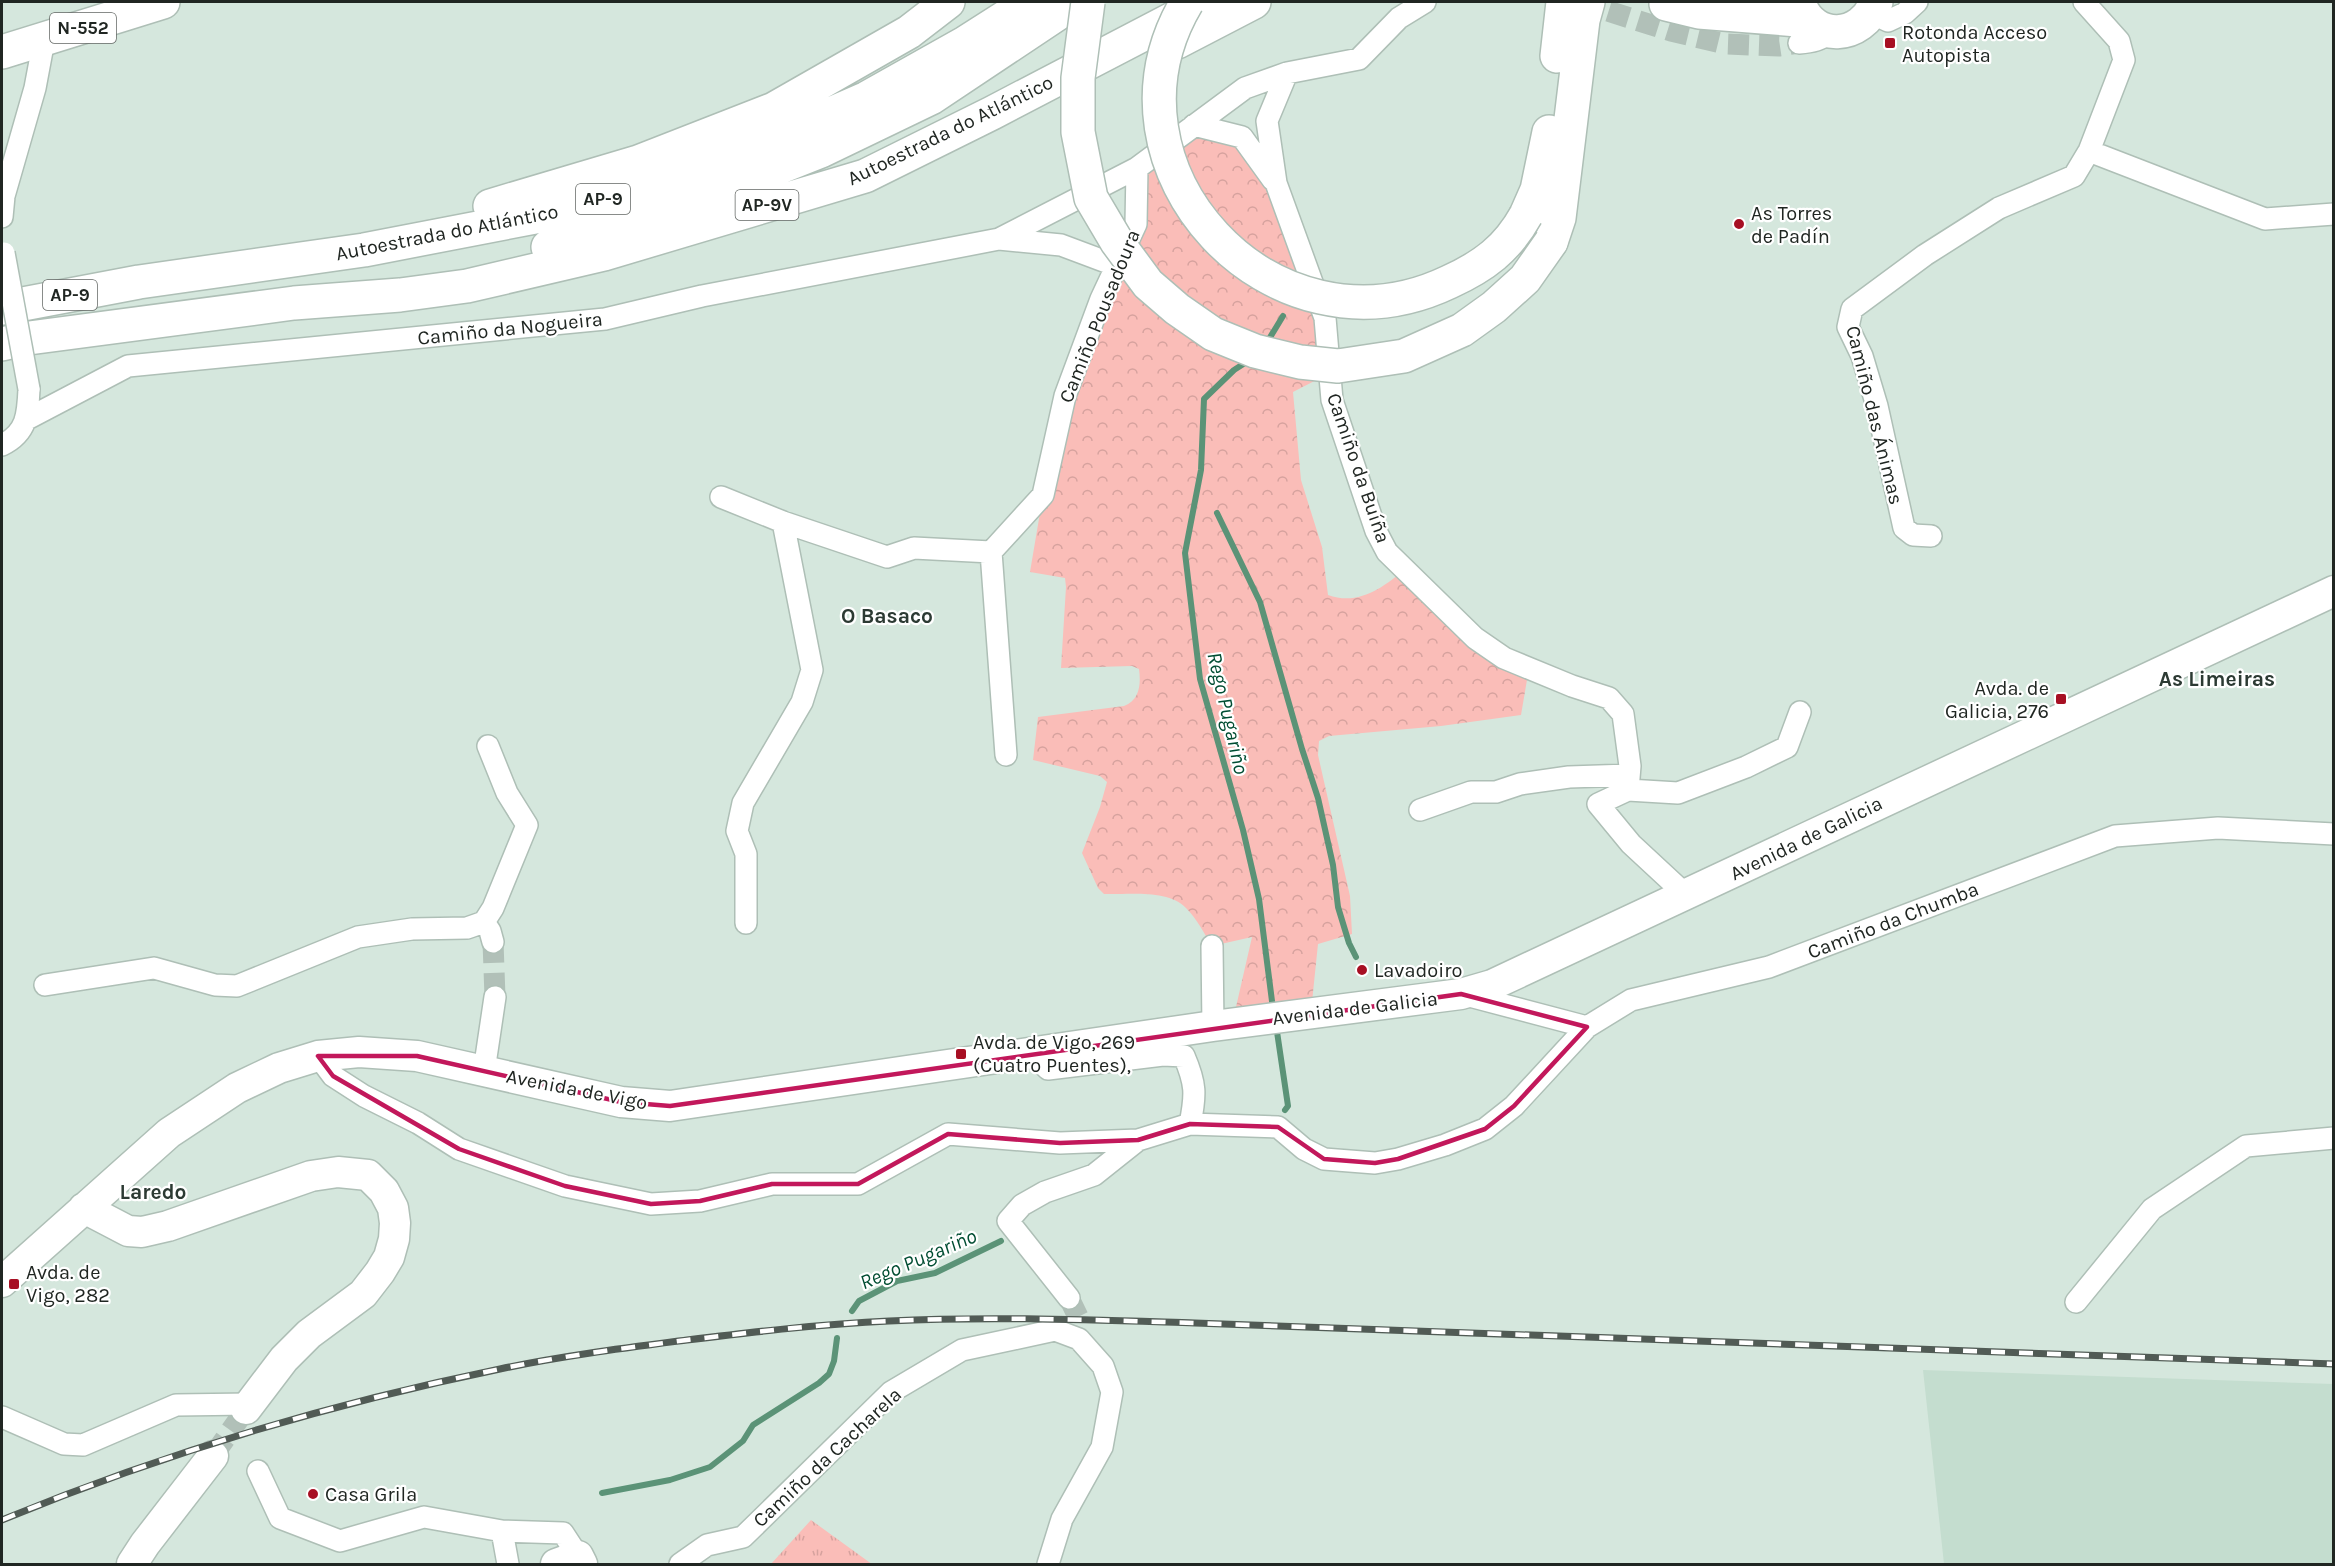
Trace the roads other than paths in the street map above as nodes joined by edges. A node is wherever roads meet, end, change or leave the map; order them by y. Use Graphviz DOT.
graph roads {
  1 [pos="164,2"];
  2 [pos="948,2"];
  3 [pos="1029,2"];
  4 [pos="1075,2"];
  5 [pos="1088,2"];
  6 [pos="1187,2"];
  7 [pos="1205,2"];
  8 [pos="1254,2"];
  9 [pos="1425,2"];
  10 [pos="1563,2"];
  11 [pos="1588,2"];
  12 [pos="1917,2"];
  13 [pos="2084,2"];
  14 [pos="1666,4"];
  15 [pos="1873,8"];
  16 [pos="1813,20"];
  17 [pos="44,40"];
  18 [pos="2,52"];
  19 [pos="1287,73"];
  20 [pos="1194,125"];
  21 [pos="2089,151"];
  22 [pos="1137,168"];
  23 [pos="865,176"];
  24 [pos="1276,183"];
  25 [pos="2334,214"];
  26 [pos="2,217"];
  27 [pos="999,239"];
  28 [pos="3,247"];
  29 [pos="1117,266"];
  30 [pos="139,282"];
  31 [pos="294,303"];
  32 [pos="2,308"];
  33 [pos="2,344"];
  34 [pos="27,419"];
  35 [pos="2,445"];
  36 [pos="721,497"];
  37 [pos="783,522"];
  38 [pos="1931,536"];
  39 [pos="991,552"];
  40 [pos="2334,591"];
  41 [pos="1800,712"];
  42 [pos="488,746"];
  43 [pos="1006,755"];
  44 [pos="1629,783"];
  45 [pos="1420,810"];
  46 [pos="2334,834"];
  47 [pos="1686,895"];
  48 [pos="484,922"];
  49 [pos="746,924"];
  50 [pos="493,942"];
  51 [pos="1212,946"];
  52 [pos="45,985"];
  53 [pos="1461,994"];
  54 [pos="495,997"];
  55 [pos="1260,1020"];
  56 [pos="1219,1026"];
  57 [pos="1587,1027"];
  58 [pos="1032,1054"];
  59 [pos="318,1056"];
  60 [pos="483,1071"];
  61 [pos="1190,1124"];
  62 [pos="2334,1138"];
  63 [pos="1138,1140"];
  64 [pos="84,1208"];
  65 [pos="2,1282"];
  66 [pos="1069,1298"];
  67 [pos="2076,1302"];
  68 [pos="1082,1325"];
  69 [pos="1103,1366"];
  70 [pos="248,1407"];
  71 [pos="2,1417"];
  72 [pos="213,1456"];
  73 [pos="258,1471"];
  74 [pos="502,1530"];
  75 [pos="572,1562"];
  76 [pos="132,1564"];
  77 [pos="508,1564"];
  78 [pos="680,1564"];
  79 [pos="1048,1564"];
  1 -- 17 [label="highway, N-552"];
  2 -- 30 [label="highway"];
  3 -- 30 [label="highway, Autoestrada do Atlántico / AP-9"];
  4 -- 31 [label="highway, Autoestrada do Atlántico / AP-9"];
  5 -- 11 [label="highway, bridge"];
  6 -- 10 [label="highway, bridge"];
  7 -- 23 [label="highway, Autoestrada do Atlántico / AP-9V"];
  8 -- 23 [label="highway"];
  9 -- 19 [label="street, Camiño da Nogueira"];
  12 -- 15 [label="street"];
  13 -- 21 [label="street, Camiño das Ánimas"];
  14 -- 16 [label="highway"];
  15 -- 16 [label="highway"];
  17 -- 18 [label="highway, N-552"];
  17 -- 26 [label="street"];
  19 -- 20 [label="street, Camiño da Nogueira"];
  19 -- 24 [label="street, Camiño da Buíña"];
  20 -- 22 [label="street, Camiño da Nogueira"];
  20 -- 24 [label="street, Camiño da Buíña"];
  21 -- 25 [label="street"];
  21 -- 38 [label="street, Camiño das Ánimas"];
  22 -- 27 [label="street, Camiño da Nogueira"];
  22 -- 29 [label="street, Camiño Pousadoura"];
  23 -- 31 [label="highway, Autoestrada do Atlántico / AP-9V"];
  24 -- 44 [label="street, Camiño da Buíña"];
  27 -- 29 [label="street, Camiño da Nogueira"];
  27 -- 34 [label="street, Camiño da Nogueira"];
  28 -- 34 [label="street, bridge"];
  29 -- 39 [label="street, Camiño Pousadoura"];
  30 -- 32 [label="highway, Autoestrada do Atlántico / AP-9"];
  31 -- 33 [label="highway, Autoestrada do Atlántico / AP-9"];
  34 -- 35 [label="street"];
  36 -- 37 [label="street"];
  37 -- 39 [label="street"];
  37 -- 49 [label="street"];
  39 -- 43 [label="street"];
  40 -- 47 [label="main road, Avenida de Galicia"];
  41 -- 44 [label="street"];
  42 -- 48 [label="street"];
  44 -- 45 [label="street"];
  44 -- 47 [label="street"];
  46 -- 57 [label="street, Camiño da Chumba"];
  47 -- 53 [label="main road, Avenida de Galicia"];
  48 -- 50 [label="street"];
  48 -- 52 [label="street"];
  51 -- 56 [label="street"];
  53 -- 55 [label="main road, Avenida de Galicia"];
  53 -- 57 [label="street"];
  54 -- 60 [label="street"];
  55 -- 56 [label="main road, Avenida de Vigo"];
  56 -- 58 [label="main road, Avenida de Vigo"];
  57 -- 61 [label="street"];
  58 -- 60 [label="main road, Avenida de Vigo"];
  58 -- 61 [label="street"];
  59 -- 60 [label="main road, Avenida de Vigo"];
  59 -- 63 [label="street"];
  59 -- 64 [label="main road, Avenida de Vigo"];
  61 -- 63 [label="street"];
  62 -- 67 [label="street"];
  63 -- 66 [label="street"];
  64 -- 65 [label="main road, Avenida de Vigo"];
  64 -- 70 [label="main road"];
  68 -- 69 [label="street, Camiño da Cacharela"];
  69 -- 78 [label="street, Camiño da Cacharela"];
  69 -- 79 [label="street, Camiño da Cacharela"];
  70 -- 71 [label="street"];
  72 -- 76 [label="main road"];
  73 -- 74 [label="street"];
  74 -- 75 [label="street"];
  74 -- 77 [label="street"];
}
